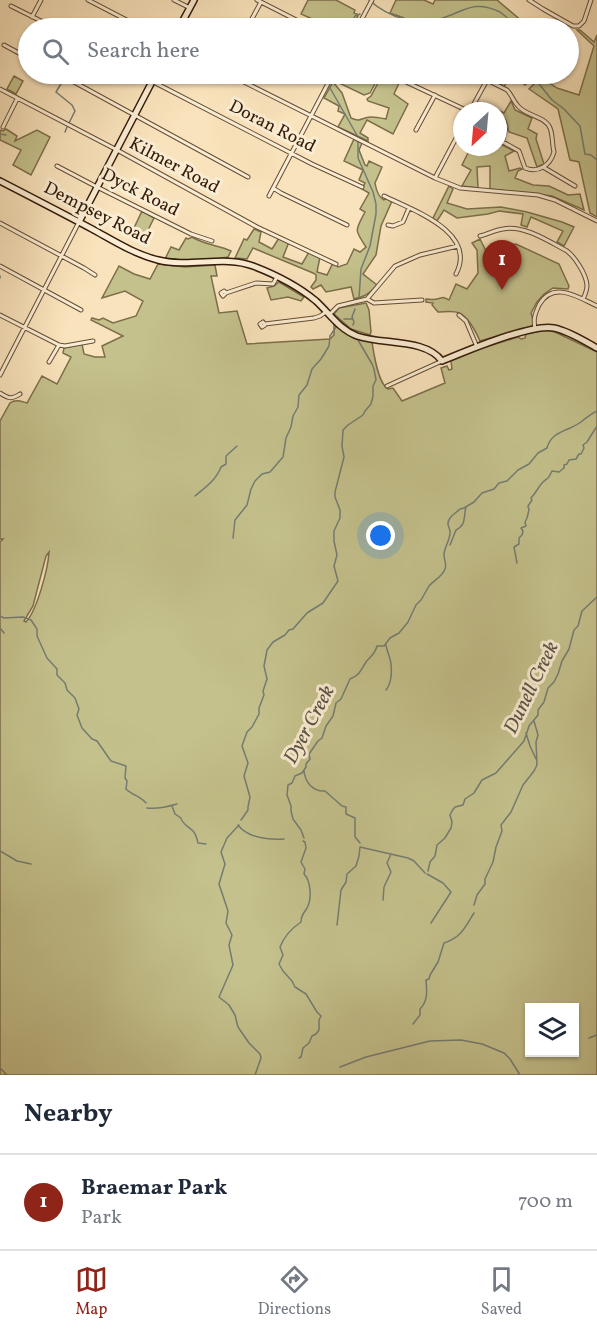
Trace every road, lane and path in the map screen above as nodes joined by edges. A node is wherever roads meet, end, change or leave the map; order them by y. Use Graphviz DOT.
graph roads {
  1 [pos="41,0"];
  2 [pos="88,0"];
  3 [pos="174,0"];
  4 [pos="194,0"];
  5 [pos="530,0"];
  6 [pos="591,0"];
  7 [pos="259,1"];
  8 [pos="371,1"];
  9 [pos="12,6"];
  10 [pos="190,8"];
  11 [pos="32,16"];
  12 [pos="36,18"];
  13 [pos="123,18"];
  14 [pos="184,18"];
  15 [pos="251,18"];
  16 [pos="292,18"];
  17 [pos="362,18"];
  18 [pos="559,18"];
  19 [pos="579,26"];
  20 [pos="4,45"];
  21 [pos="18,53"];
  22 [pos="78,84"];
  23 [pos="150,84"];
  24 [pos="159,84"];
  25 [pos="247,84"];
  26 [pos="328,84"];
  27 [pos="411,84"];
  28 [pos="485,84"];
  29 [pos="495,84"];
  30 [pos="0,89"];
  31 [pos="435,95"];
  32 [pos="17,99"];
  33 [pos="475,102"];
  34 [pos="453,103"];
  35 [pos="134,115"];
  36 [pos="311,117"];
  37 [pos="3,127"];
  38 [pos="416,130"];
  39 [pos="453,144"];
  40 [pos="507,144"];
  41 [pos="117,150"];
  42 [pos="292,153"];
  43 [pos="57,166"];
  44 [pos="543,167"];
  45 [pos="248,177"];
  46 [pos="435,178"];
  47 [pos="0,181"];
  48 [pos="575,186"];
  49 [pos="362,187"];
  50 [pos="97,188"];
  51 [pos="273,188"];
  52 [pos="269,196"];
  53 [pos="384,196"];
  54 [pos="409,208"];
  55 [pos="597,221"];
  56 [pos="79,222"];
  57 [pos="0,223"];
  58 [pos="347,225"];
  59 [pos="388,225"];
  60 [pos="480,236"];
  61 [pos="212,241"];
  62 [pos="458,246"];
  63 [pos="62,257"];
  64 [pos="336,264"];
  65 [pos="0,266"];
  66 [pos="456,274"];
  67 [pos="95,275"];
  68 [pos="277,277"];
  69 [pos="44,290"];
  70 [pos="226,293"];
  71 [pos="367,299"];
  72 [pos="583,299"];
  73 [pos="422,300"];
  74 [pos="597,306"];
  75 [pos="81,310"];
  76 [pos="327,313"];
  77 [pos="0,315"];
  78 [pos="459,315"];
  79 [pos="265,324"];
  80 [pos="25,328"];
  81 [pos="535,328"];
  82 [pos="93,341"];
  83 [pos="59,345"];
  84 [pos="477,347"];
  85 [pos="597,348"];
  86 [pos="442,361"];
  87 [pos="50,362"];
  88 [pos="2,366"];
  89 [pos="0,375"];
  90 [pos="387,386"];
  91 [pos="0,393"];
  92 [pos="20,394"];
  1 -- 11 [label="street"];
  2 -- 13 [label="street"];
  3 -- 10 [label="street"];
  4 -- 10 [label="street"];
  5 -- 18 [label="street"];
  6 -- 19 [label="street"];
  7 -- 15 [label="street"];
  7 -- 16 [label="street"];
  8 -- 17 [label="street"];
  9 -- 11 [label="street"];
  10 -- 14 [label="street"];
  11 -- 12 [label="street"];
  20 -- 21 [label="street"];
  22 -- 35 [label="street"];
  23 -- 35 [label="street"];
  24 -- 42 [label="street, Doran Road"];
  25 -- 36 [label="street"];
  26 -- 36 [label="street"];
  27 -- 31 [label="street"];
  28 -- 33 [label="street"];
  29 -- 44 [label="street"];
  30 -- 32 [label="street, Kilmer Road"];
  31 -- 34 [label="street"];
  31 -- 38 [label="street"];
  32 -- 37 [label="street"];
  32 -- 41 [label="street, Kilmer Road"];
  35 -- 41 [label="street"];
  35 -- 45 [label="street"];
  36 -- 42 [label="street"];
  36 -- 46 [label="street"];
  39 -- 46 [label="street"];
  40 -- 44 [label="street"];
  41 -- 50 [label="street"];
  41 -- 64 [label="street, Kilmer Road"];
  42 -- 49 [label="street, Doran Road"];
  42 -- 51 [label="street"];
  43 -- 50 [label="street, Dyck Road"];
  44 -- 48 [label="street"];
  46 -- 55 [label="street"];
  47 -- 56 [label="street, Dempsey Road"];
  50 -- 56 [label="street"];
  50 -- 61 [label="street, Dyck Road"];
  51 -- 52 [label="street"];
  51 -- 58 [label="street"];
  53 -- 54 [label="street"];
  54 -- 59 [label="street"];
  54 -- 62 [label="street"];
  56 -- 63 [label="street"];
  56 -- 68 [label="street, Dempsey Road"];
  57 -- 63 [label="street"];
  60 -- 72 [label="street"];
  62 -- 66 [label="street"];
  62 -- 71 [label="street"];
  63 -- 67 [label="street"];
  63 -- 69 [label="street"];
  65 -- 69 [label="street"];
  68 -- 70 [label="street"];
  68 -- 76 [label="street, Dempsey Road"];
  69 -- 75 [label="street"];
  69 -- 80 [label="street"];
  71 -- 73 [label="street"];
  71 -- 76 [label="street"];
  72 -- 74 [label="street"];
  72 -- 81 [label="street"];
  76 -- 79 [label="street"];
  76 -- 86 [label="street, Dempsey Road"];
  77 -- 80 [label="street"];
  78 -- 84 [label="street"];
  80 -- 83 [label="street"];
  80 -- 88 [label="street"];
  81 -- 84 [label="street"];
  81 -- 85 [label="street"];
  82 -- 83 [label="street"];
  83 -- 87 [label="street"];
  84 -- 86 [label="street"];
  86 -- 90 [label="street"];
  88 -- 89 [label="street"];
  91 -- 92 [label="street"];
}
